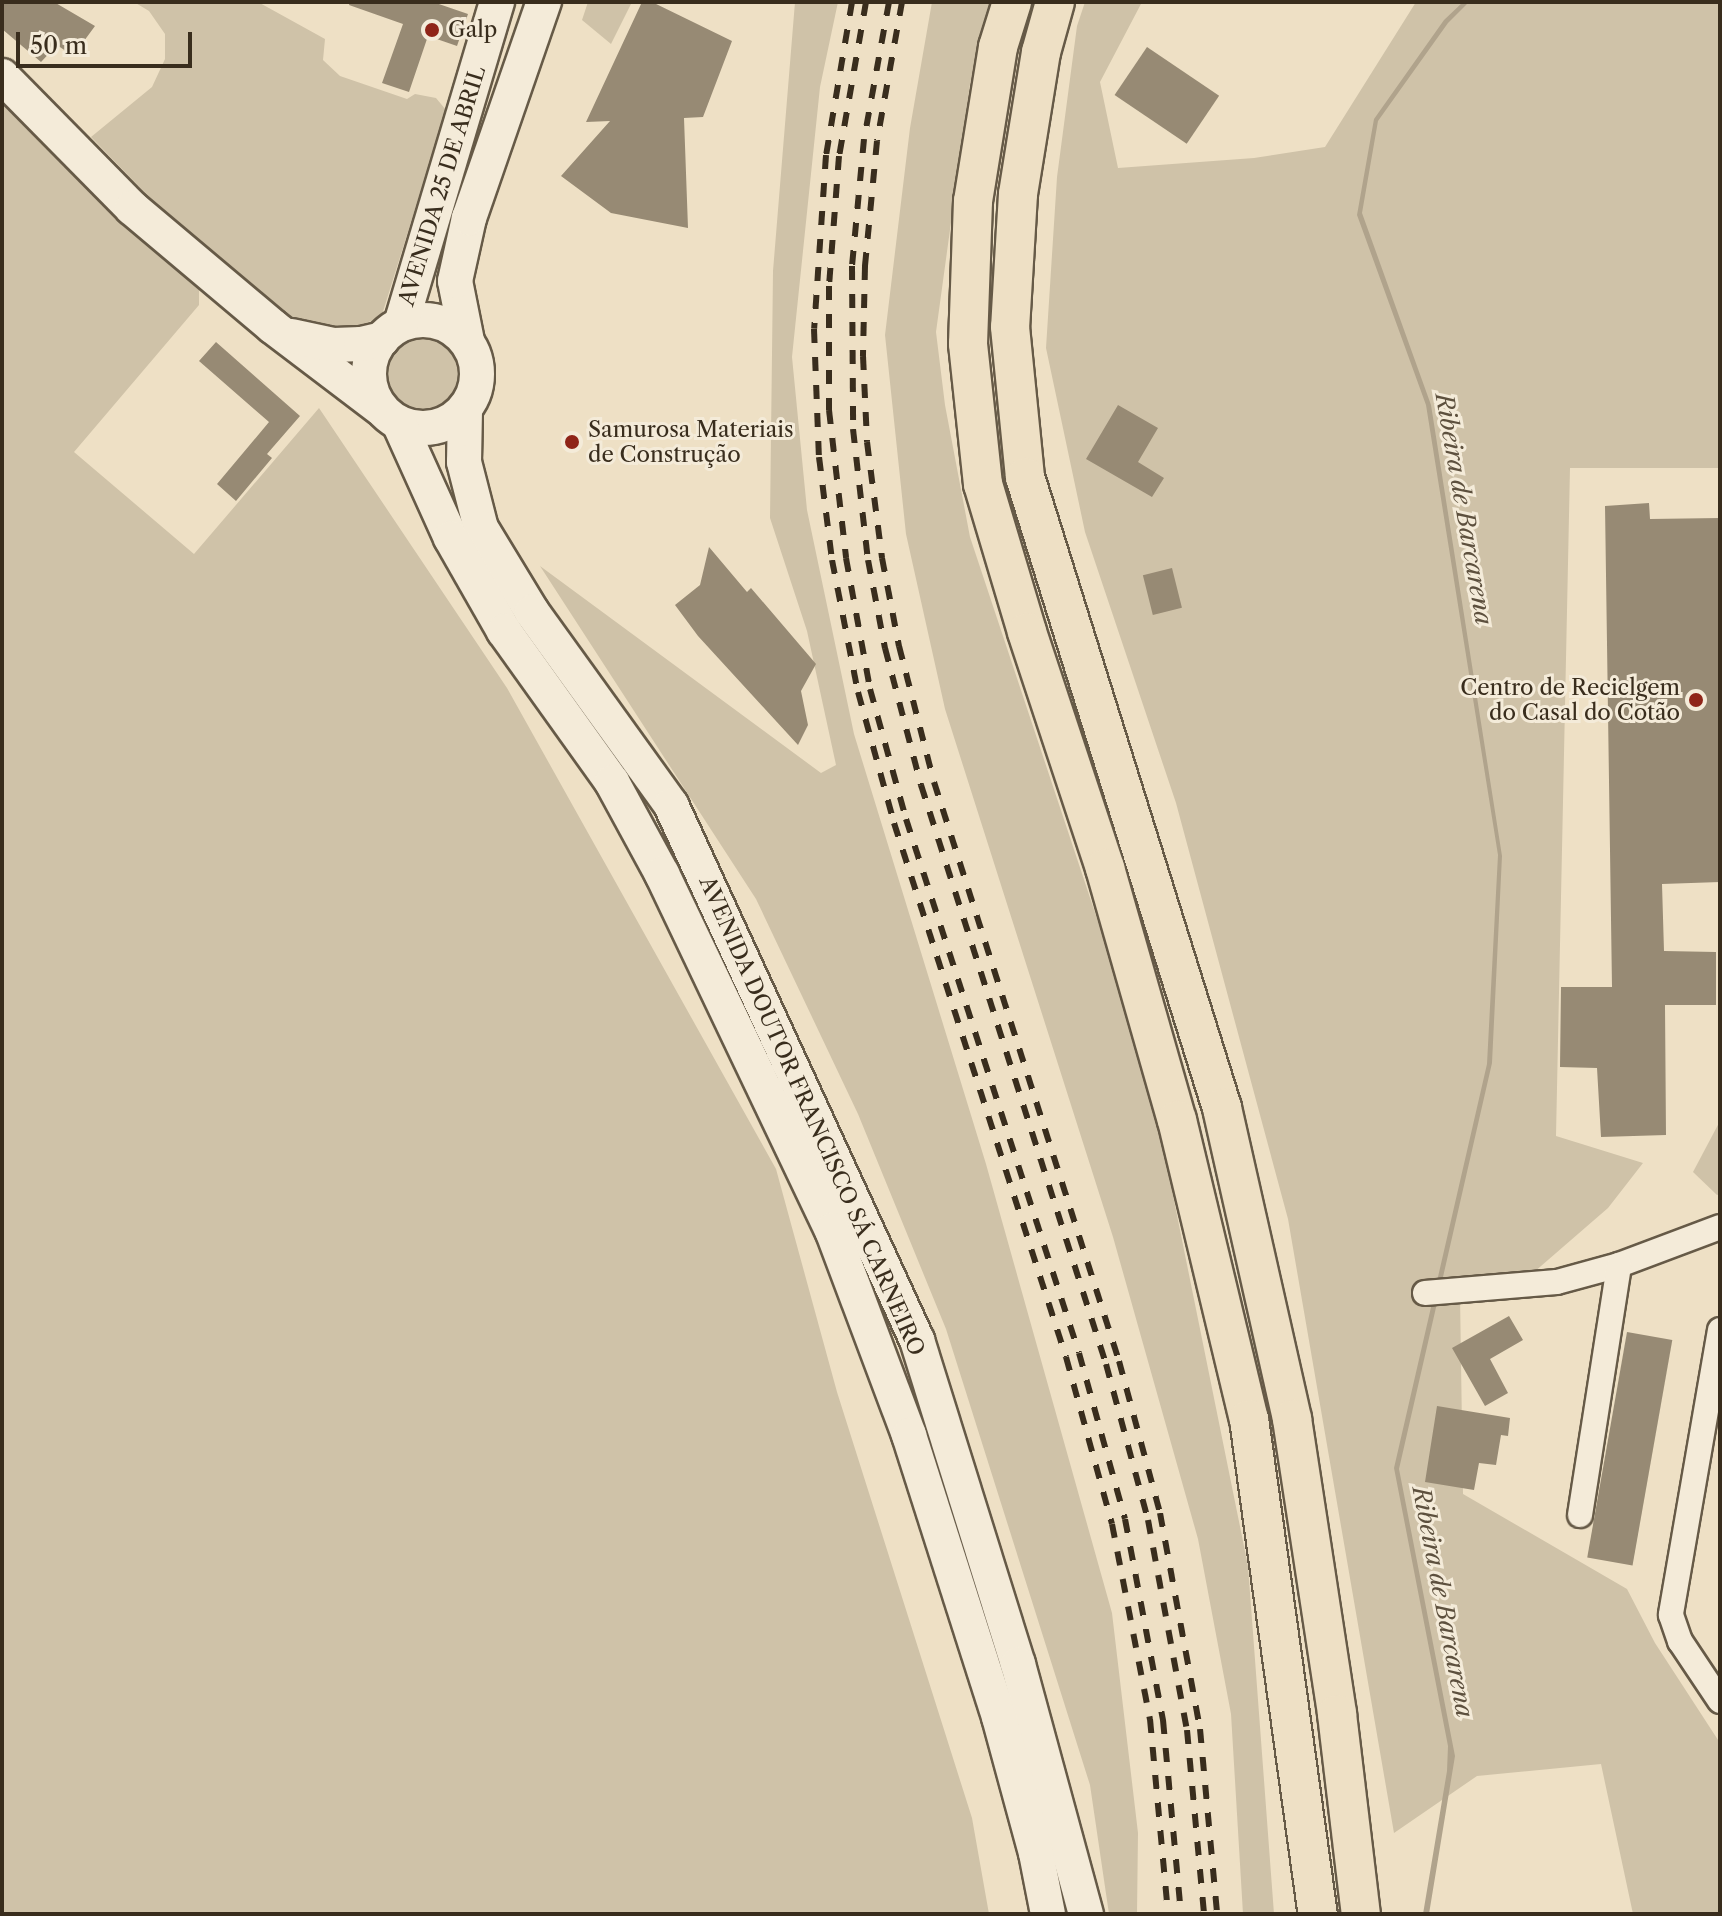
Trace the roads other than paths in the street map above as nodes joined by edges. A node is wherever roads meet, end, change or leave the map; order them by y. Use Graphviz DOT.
graph roads {
  1 [pos="497,2"];
  2 [pos="544,2"];
  3 [pos="1012,2"];
  4 [pos="1055,2"];
  5 [pos="2,76"];
  6 [pos="272,326"];
  7 [pos="391,332"];
  8 [pos="467,341"];
  9 [pos="465,410"];
  10 [pos="389,416"];
  11 [pos="1720,1227"];
  12 [pos="1619,1265"];
  13 [pos="1425,1293"];
  14 [pos="1720,1330"];
  15 [pos="1580,1515"];
  16 [pos="1720,1701"];
  17 [pos="1048,1914"];
  18 [pos="1086,1914"];
  19 [pos="1318,1914"];
  20 [pos="1361,1914"];
  1 -- 7 [label="main road, AVENIDA 25 DE ABRIL"];
  2 -- 8 [label="main road, AVENIDA 25 DE ABRIL"];
  3 -- 19 [label="highway"];
  4 -- 20 [label="highway"];
  5 -- 6 [label="main road"];
  6 -- 7 [label="main road"];
  6 -- 10 [label="main road"];
  7 -- 8 [label="main road"];
  7 -- 10 [label="main road"];
  8 -- 9 [label="main road"];
  9 -- 10 [label="main road"];
  9 -- 18 [label="main road, AVENIDA DOUTOR FRANCISCO SÁ CARNEIRO"];
  10 -- 17 [label="main road, AVENIDA DOUTOR FRANCISCO SÁ CARNEIRO"];
  11 -- 12 [label="street"];
  12 -- 13 [label="street"];
  12 -- 15 [label="street"];
  14 -- 16 [label="street"];
}
